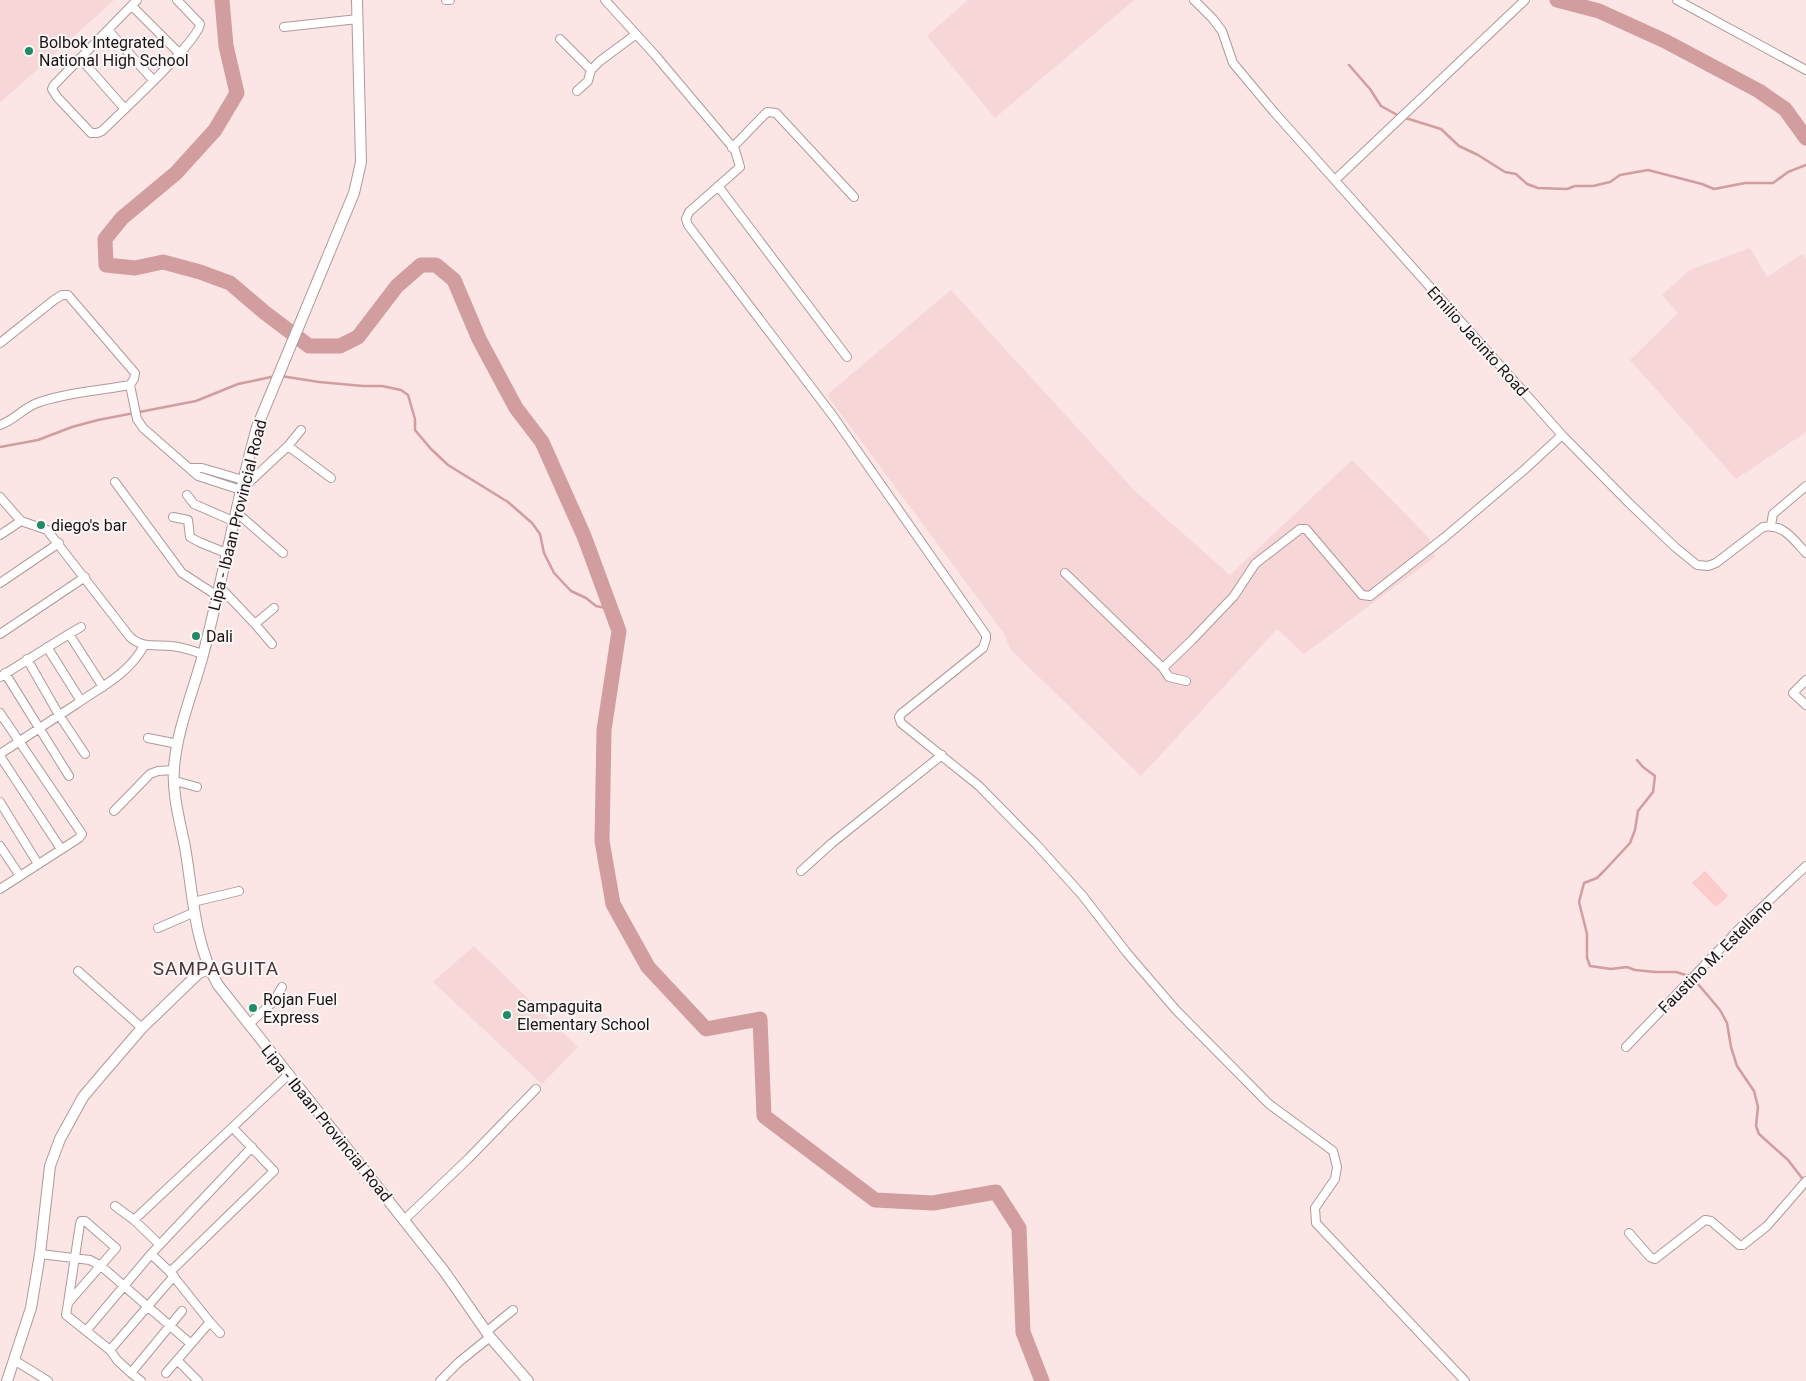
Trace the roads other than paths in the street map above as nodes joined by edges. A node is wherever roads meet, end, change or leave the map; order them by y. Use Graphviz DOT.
graph roads {
  1 [pos="177,0"];
  2 [pos="358,0"];
  3 [pos="446,0"];
  4 [pos="450,0"];
  5 [pos="605,0"];
  6 [pos="1194,0"];
  7 [pos="1525,0"];
  8 [pos="1677,0"];
  9 [pos="134,3"];
  10 [pos="358,19"];
  11 [pos="284,27"];
  12 [pos="108,30"];
  13 [pos="635,35"];
  14 [pos="560,39"];
  15 [pos="180,54"];
  16 [pos="80,58"];
  17 [pos="591,70"];
  18 [pos="1806,70"];
  19 [pos="153,80"];
  20 [pos="577,91"];
  21 [pos="124,108"];
  22 [pos="732,148"];
  23 [pos="1335,180"];
  24 [pos="718,186"];
  25 [pos="854,197"];
  26 [pos="0,343"];
  27 [pos="846,357"];
  28 [pos="130,385"];
  29 [pos="0,425"];
  30 [pos="302,430"];
  31 [pos="1562,435"];
  32 [pos="288,446"];
  33 [pos="331,478"];
  34 [pos="115,482"];
  35 [pos="242,485"];
  36 [pos="1806,486"];
  37 [pos="187,495"];
  38 [pos="0,497"];
  39 [pos="173,517"];
  40 [pos="234,517"];
  41 [pos="21,521"];
  42 [pos="1771,525"];
  43 [pos="0,535"];
  44 [pos="58,543"];
  45 [pos="283,553"];
  46 [pos="1806,553"];
  47 [pos="226,554"];
  48 [pos="1066,573"];
  49 [pos="85,577"];
  50 [pos="0,583"];
  51 [pos="218,591"];
  52 [pos="274,608"];
  53 [pos="255,624"];
  54 [pos="81,627"];
  55 [pos="0,634"];
  56 [pos="69,634"];
  57 [pos="272,644"];
  58 [pos="144,646"];
  59 [pos="46,647"];
  60 [pos="203,654"];
  61 [pos="27,659"];
  62 [pos="1163,668"];
  63 [pos="2,675"];
  64 [pos="1806,680"];
  65 [pos="1186,681"];
  66 [pos="103,687"];
  67 [pos="81,700"];
  68 [pos="1806,705"];
  69 [pos="0,713"];
  70 [pos="60,715"];
  71 [pos="40,728"];
  72 [pos="148,738"];
  73 [pos="18,742"];
  74 [pos="178,744"];
  75 [pos="85,754"];
  76 [pos="0,755"];
  77 [pos="942,756"];
  78 [pos="174,770"];
  79 [pos="70,776"];
  80 [pos="175,781"];
  81 [pos="197,787"];
  82 [pos="0,802"];
  83 [pos="114,811"];
  84 [pos="0,846"];
  85 [pos="61,849"];
  86 [pos="38,864"];
  87 [pos="1806,866"];
  88 [pos="801,871"];
  89 [pos="20,876"];
  90 [pos="0,889"];
  91 [pos="239,891"];
  92 [pos="194,907"];
  93 [pos="158,928"];
  94 [pos="209,969"];
  95 [pos="78,971"];
  96 [pos="282,987"];
  97 [pos="248,1025"];
  98 [pos="142,1028"];
  99 [pos="1626,1047"];
  100 [pos="289,1074"];
  101 [pos="536,1089"];
  102 [pos="233,1128"];
  103 [pos="252,1147"];
  104 [pos="1806,1181"];
  105 [pos="115,1206"];
  106 [pos="134,1220"];
  107 [pos="404,1220"];
  108 [pos="1629,1233"];
  109 [pos="159,1244"];
  110 [pos="40,1254"];
  111 [pos="151,1254"];
  112 [pos="75,1257"];
  113 [pos="100,1266"];
  114 [pos="172,1274"];
  115 [pos="124,1286"];
  116 [pos="68,1303"];
  117 [pos="147,1307"];
  118 [pos="513,1310"];
  119 [pos="182,1311"];
  120 [pos="210,1322"];
  121 [pos="170,1326"];
  122 [pos="86,1331"];
  123 [pos="220,1333"];
  124 [pos="488,1334"];
  125 [pos="191,1344"];
  126 [pos="110,1350"];
  127 [pos="14,1360"];
  128 [pos="176,1360"];
  129 [pos="131,1373"];
  130 [pos="166,1373"];
  131 [pos="7,1381"];
  132 [pos="48,1381"];
  133 [pos="141,1381"];
  134 [pos="198,1381"];
  135 [pos="440,1381"];
  136 [pos="528,1381"];
  137 [pos="1465,1381"];
  1 -- 15 [label="street"];
  2 -- 10 [label="main road, Lipa - Ibaan Provincial Road"];
  3 -- 4 [label="street"];
  5 -- 13 [label="street"];
  6 -- 23 [label="street, Emilio Jacinto Road"];
  7 -- 23 [label="street"];
  8 -- 18 [label="street"];
  9 -- 12 [label="street"];
  9 -- 15 [label="street"];
  10 -- 11 [label="street"];
  10 -- 35 [label="main road, Lipa - Ibaan Provincial Road"];
  12 -- 16 [label="street"];
  12 -- 19 [label="street"];
  13 -- 17 [label="street"];
  13 -- 22 [label="street"];
  14 -- 17 [label="street"];
  15 -- 19 [label="street"];
  16 -- 21 [label="street"];
  16 -- 21 [label="street"];
  17 -- 20 [label="street"];
  19 -- 21 [label="street"];
  22 -- 24 [label="street"];
  22 -- 25 [label="street"];
  23 -- 31 [label="street, Emilio Jacinto Road"];
  24 -- 27 [label="street"];
  24 -- 77 [label="street"];
  26 -- 28 [label="street"];
  28 -- 29 [label="street"];
  28 -- 35 [label="street"];
  30 -- 32 [label="street"];
  31 -- 42 [label="street, Emilio Jacinto Road"];
  31 -- 62 [label="street"];
  32 -- 33 [label="street"];
  32 -- 35 [label="street"];
  34 -- 51 [label="street"];
  35 -- 40 [label="main road, Lipa - Ibaan Provincial Road"];
  36 -- 42 [label="street"];
  37 -- 40 [label="street"];
  38 -- 41 [label="street"];
  39 -- 47 [label="street"];
  40 -- 45 [label="street"];
  40 -- 47 [label="main road, Lipa - Ibaan Provincial Road"];
  41 -- 43 [label="street"];
  41 -- 44 [label="street"];
  42 -- 46 [label="street"];
  44 -- 49 [label="street"];
  44 -- 50 [label="street"];
  47 -- 51 [label="main road, Lipa - Ibaan Provincial Road"];
  48 -- 62 [label="street"];
  49 -- 55 [label="street"];
  49 -- 58 [label="street"];
  51 -- 53 [label="street"];
  51 -- 60 [label="main road, Lipa - Ibaan Provincial Road"];
  52 -- 53 [label="street"];
  53 -- 57 [label="street"];
  54 -- 56 [label="street"];
  56 -- 59 [label="street"];
  56 -- 66 [label="street"];
  58 -- 60 [label="street"];
  58 -- 66 [label="street"];
  59 -- 61 [label="street"];
  59 -- 67 [label="street"];
  60 -- 74 [label="main road, Lipa - Ibaan Provincial Road"];
  61 -- 63 [label="street"];
  61 -- 70 [label="street"];
  62 -- 65 [label="street"];
  63 -- 71 [label="street"];
  64 -- 68 [label="street"];
  66 -- 67 [label="street"];
  67 -- 70 [label="street"];
  69 -- 73 [label="street"];
  70 -- 71 [label="street"];
  70 -- 75 [label="street"];
  71 -- 73 [label="street"];
  71 -- 79 [label="street"];
  72 -- 74 [label="street"];
  73 -- 76 [label="street"];
  73 -- 85 [label="street"];
  74 -- 78 [label="main road, Lipa - Ibaan Provincial Road"];
  76 -- 85 [label="street"];
  77 -- 88 [label="street"];
  77 -- 137 [label="street"];
  78 -- 80 [label="main road, Lipa - Ibaan Provincial Road"];
  78 -- 83 [label="street"];
  80 -- 81 [label="street"];
  80 -- 92 [label="main road, Lipa - Ibaan Provincial Road"];
  82 -- 86 [label="street"];
  84 -- 89 [label="street"];
  85 -- 86 [label="street"];
  86 -- 89 [label="street"];
  87 -- 99 [label="street, Faustino M. Estellano"];
  89 -- 90 [label="street"];
  91 -- 92 [label="street"];
  92 -- 93 [label="street"];
  92 -- 94 [label="main road, Lipa - Ibaan Provincial Road"];
  94 -- 97 [label="main road, Lipa - Ibaan Provincial Road"];
  94 -- 98 [label="main road"];
  95 -- 98 [label="street"];
  96 -- 97 [label="street"];
  97 -- 100 [label="main road, Lipa - Ibaan Provincial Road"];
  98 -- 110 [label="main road"];
  100 -- 102 [label="street"];
  100 -- 107 [label="main road, Lipa - Ibaan Provincial Road"];
  101 -- 107 [label="street"];
  102 -- 103 [label="street"];
  102 -- 106 [label="street"];
  103 -- 109 [label="street"];
  103 -- 114 [label="street"];
  104 -- 108 [label="street"];
  105 -- 106 [label="street"];
  106 -- 109 [label="street"];
  107 -- 124 [label="main road, Lipa - Ibaan Provincial Road"];
  109 -- 111 [label="street"];
  110 -- 112 [label="street"];
  110 -- 127 [label="main road"];
  111 -- 114 [label="street"];
  111 -- 115 [label="street"];
  112 -- 113 [label="street"];
  112 -- 113 [label="street"];
  112 -- 116 [label="street"];
  113 -- 115 [label="street"];
  113 -- 116 [label="street"];
  114 -- 117 [label="street"];
  114 -- 120 [label="street"];
  115 -- 117 [label="street"];
  115 -- 122 [label="street"];
  116 -- 122 [label="street"];
  117 -- 121 [label="street"];
  117 -- 126 [label="street"];
  118 -- 124 [label="street"];
  119 -- 121 [label="street"];
  120 -- 123 [label="street"];
  120 -- 125 [label="street"];
  121 -- 125 [label="street"];
  121 -- 129 [label="street"];
  122 -- 126 [label="street"];
  124 -- 135 [label="street"];
  124 -- 136 [label="main road, Lipa - Ibaan Provincial Road"];
  125 -- 128 [label="street"];
  126 -- 129 [label="street"];
  127 -- 131 [label="main road"];
  127 -- 132 [label="street"];
  128 -- 130 [label="street"];
  128 -- 134 [label="street"];
  129 -- 133 [label="street"];
}
